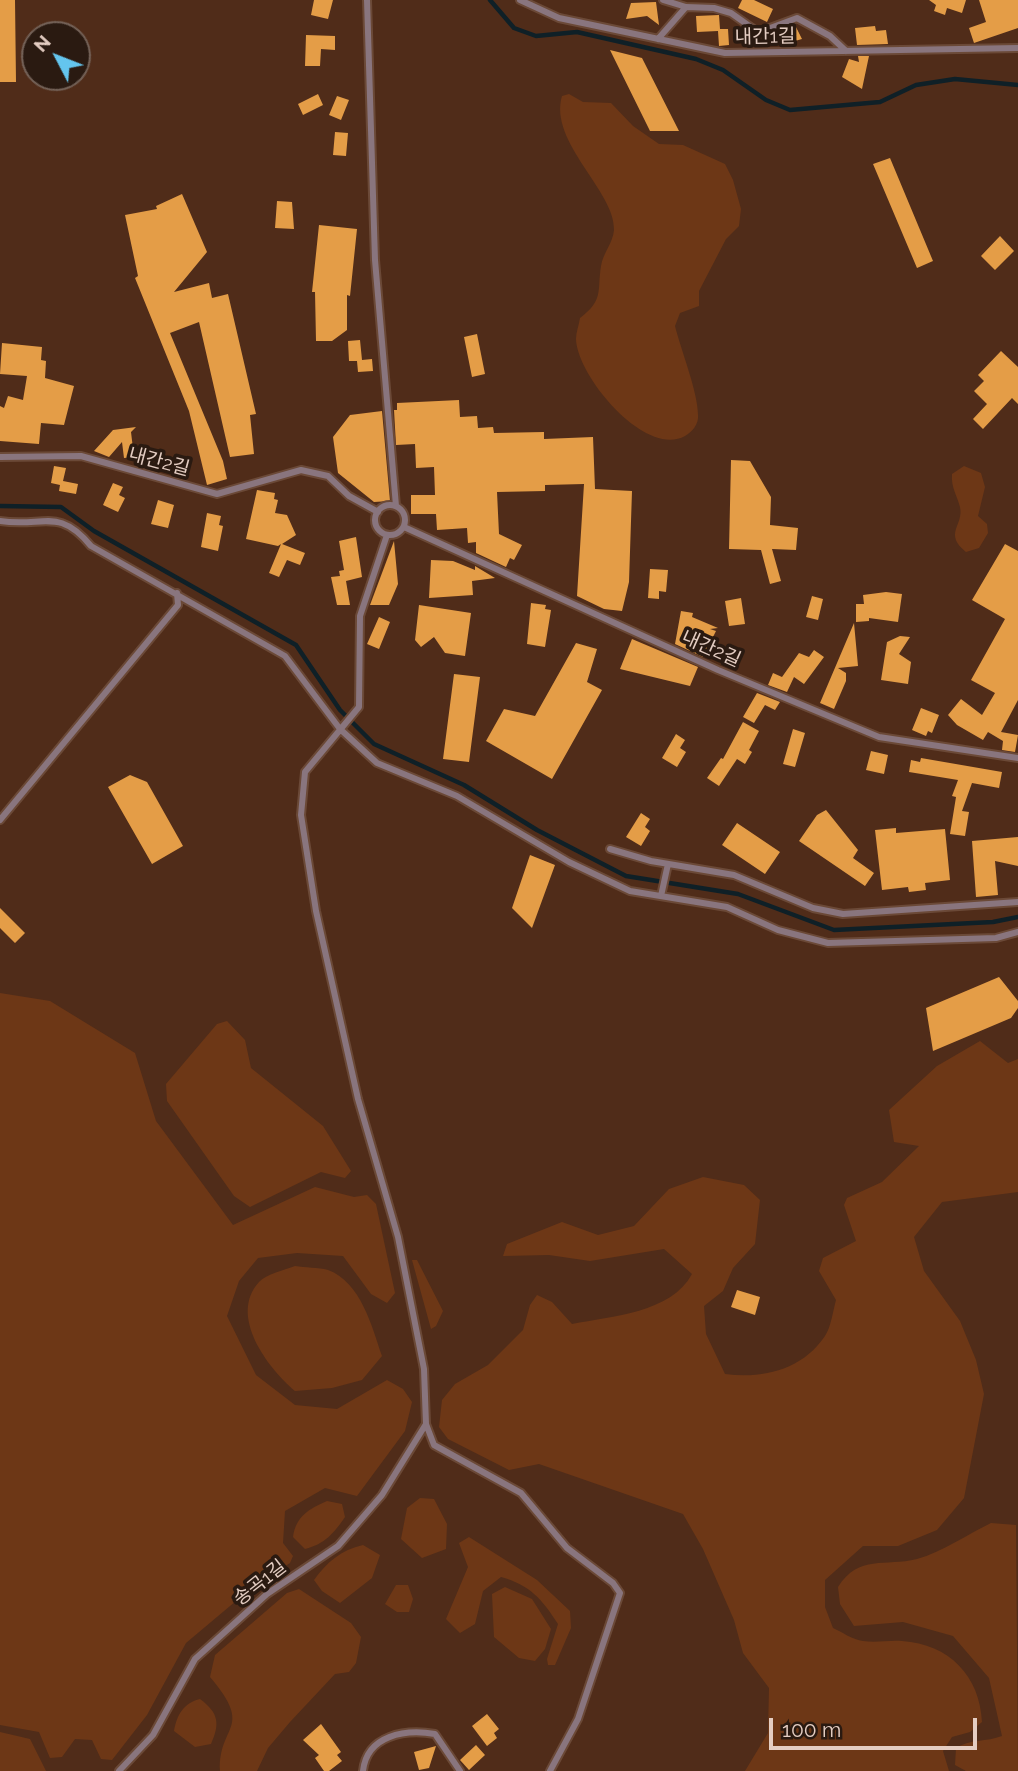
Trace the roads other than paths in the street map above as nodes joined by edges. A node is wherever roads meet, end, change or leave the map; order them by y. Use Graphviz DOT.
graph roads {
  1 [pos="367,0"];
  2 [pos="520,0"];
  3 [pos="663,0"];
  4 [pos="685,7"];
  5 [pos="658,39"];
  6 [pos="1018,48"];
  7 [pos="846,51"];
  8 [pos="0,457"];
  9 [pos="396,506"];
  10 [pos="378,512"];
  11 [pos="0,521"];
  12 [pos="404,527"];
  13 [pos="387,535"];
  14 [pos="177,593"];
  15 [pos="340,729"];
  16 [pos="1018,758"];
  17 [pos="0,820"];
  18 [pos="610,849"];
  19 [pos="668,864"];
  20 [pos="661,896"];
  21 [pos="1018,902"];
  22 [pos="1018,932"];
  23 [pos="426,1424"];
  24 [pos="119,1771"];
  25 [pos="363,1771"];
  26 [pos="460,1771"];
  27 [pos="550,1771"];
  1 -- 9 [label="lane"];
  2 -- 5 [label="lane, 내간1길"];
  3 -- 4 [label="lane"];
  4 -- 5 [label="lane"];
  4 -- 7 [label="lane"];
  5 -- 7 [label="lane, 내간1길"];
  6 -- 7 [label="lane, 내간1길"];
  8 -- 10 [label="lane, 내간2길"];
  9 -- 10 [label="lane"];
  9 -- 12 [label="lane"];
  10 -- 13 [label="lane"];
  11 -- 14 [label="lane"];
  12 -- 13 [label="lane"];
  12 -- 16 [label="lane, 내간2길"];
  13 -- 15 [label="lane"];
  14 -- 15 [label="lane"];
  14 -- 17 [label="lane"];
  15 -- 20 [label="lane"];
  15 -- 23 [label="lane"];
  18 -- 19 [label="lane"];
  19 -- 20 [label="lane"];
  19 -- 21 [label="lane"];
  20 -- 22 [label="lane"];
  23 -- 24 [label="lane, 송곡1길"];
  23 -- 27 [label="lane"];
  25 -- 26 [label="lane"];
}
